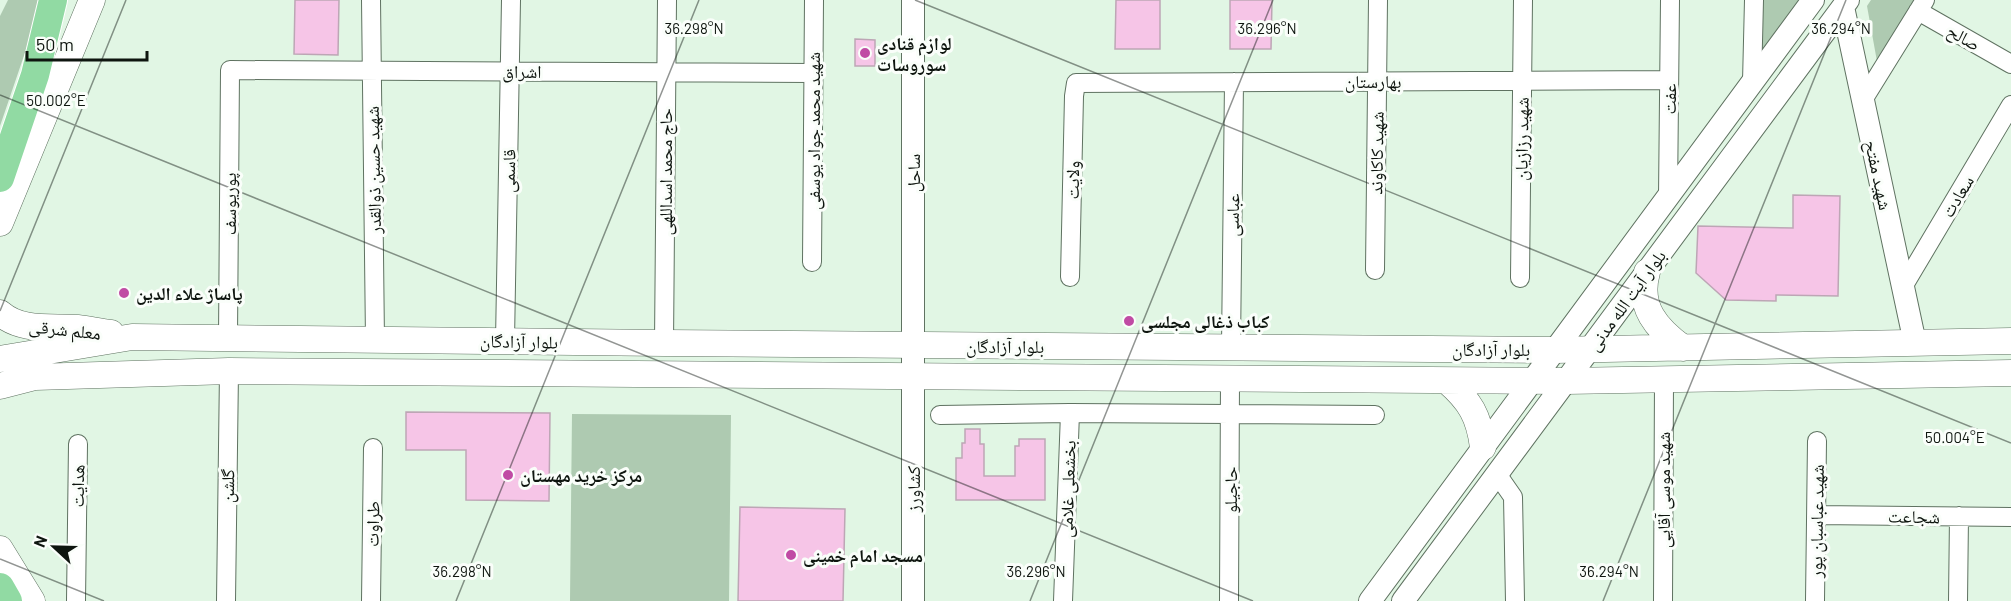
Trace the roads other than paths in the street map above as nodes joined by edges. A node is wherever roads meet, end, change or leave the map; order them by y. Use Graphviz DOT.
graph roads {
  1 [pos="53,0"];
  2 [pos="92,0"];
  3 [pos="371,0"];
  4 [pos="511,0"];
  5 [pos="667,0"];
  6 [pos="814,0"];
  7 [pos="913,0"];
  8 [pos="1378,0"];
  9 [pos="1523,0"];
  10 [pos="1670,0"];
  11 [pos="1754,0"];
  12 [pos="1813,0"];
  13 [pos="1846,3"];
  14 [pos="1921,5"];
  15 [pos="2011,64"];
  16 [pos="230,70"];
  17 [pos="372,71"];
  18 [pos="510,71"];
  19 [pos="666,72"];
  20 [pos="813,73"];
  21 [pos="1669,80"];
  22 [pos="1377,81"];
  23 [pos="1522,81"];
  24 [pos="1234,82"];
  25 [pos="1752,82"];
  26 [pos="1077,83"];
  27 [pos="1863,100"];
  28 [pos="2011,105"];
  29 [pos="0,178"];
  30 [pos="1668,197"];
  31 [pos="0,223"];
  32 [pos="812,262"];
  33 [pos="1375,270"];
  34 [pos="1647,272"];
  35 [pos="1070,277"];
  36 [pos="1520,278"];
  37 [pos="1903,287"];
  38 [pos="0,313"];
  39 [pos="132,337"];
  40 [pos="228,338"];
  41 [pos="375,340"];
  42 [pos="505,341"];
  43 [pos="2011,341"];
  44 [pos="664,343"];
  45 [pos="1915,343"];
  46 [pos="914,345"];
  47 [pos="1230,347"];
  48 [pos="1683,348"];
  49 [pos="1555,350"];
  50 [pos="1589,350"];
  51 [pos="0,359"];
  52 [pos="229,372"];
  53 [pos="2011,373"];
  54 [pos="35,377"];
  55 [pos="914,377"];
  56 [pos="1230,379"];
  57 [pos="1664,380"];
  58 [pos="1447,381"];
  59 [pos="1532,381"];
  60 [pos="1566,381"];
  61 [pos="0,386"];
  62 [pos="0,395"];
  63 [pos="1070,413"];
  64 [pos="1230,414"];
  65 [pos="940,415"];
  66 [pos="1375,415"];
  67 [pos="1817,441"];
  68 [pos="78,444"];
  69 [pos="373,447"];
  70 [pos="1483,447"];
  71 [pos="1497,474"];
  72 [pos="1816,515"];
  73 [pos="1959,516"];
  74 [pos="2011,517"];
  75 [pos="0,549"];
  76 [pos="0,587"];
  77 [pos="8,601"];
  78 [pos="32,601"];
  79 [pos="76,601"];
  80 [pos="226,601"];
  81 [pos="371,601"];
  82 [pos="913,601"];
  83 [pos="1063,601"];
  84 [pos="1229,601"];
  85 [pos="1370,601"];
  86 [pos="1403,601"];
  87 [pos="1515,601"];
  88 [pos="1663,601"];
  89 [pos="1815,601"];
  90 [pos="1958,601"];
  1 -- 29 [label="main road"];
  2 -- 31 [label="main road"];
  3 -- 17 [label="street, شهید حسین ذوالقدر"];
  4 -- 18 [label="street, قاسمی"];
  5 -- 19 [label="street, حاج محمد اسداللهی"];
  6 -- 20 [label="street, شهید محمد جواد یوسفی"];
  7 -- 46 [label="street, ساحل"];
  8 -- 22 [label="street, شهید کاکاوند"];
  9 -- 23 [label="street, شهید رزازیان"];
  10 -- 21 [label="street, عفت"];
  11 -- 25 [label="street"];
  12 -- 25 [label="street, بلوار آیت الله مدنی"];
  13 -- 27 [label="street, شهید مفتح"];
  13 -- 34 [label="street, بلوار آیت الله مدنی"];
  14 -- 15 [label="street, صالح"];
  14 -- 27 [label="street"];
  16 -- 17 [label="street, اشراق"];
  16 -- 40 [label="street, پوریوسف"];
  17 -- 18 [label="street, اشراق"];
  17 -- 41 [label="street, شهید حسین ذوالقدر"];
  18 -- 19 [label="street, اشراق"];
  18 -- 42 [label="street, قاسمی"];
  19 -- 20 [label="street, اشراق"];
  19 -- 44 [label="street, حاج محمد اسداللهی"];
  20 -- 32 [label="street, شهید محمد جواد یوسفی"];
  21 -- 23 [label="street, بهارستان"];
  21 -- 30 [label="street, عفت"];
  22 -- 23 [label="street, بهارستان"];
  22 -- 24 [label="street, بهارستان"];
  22 -- 33 [label="street, شهید کاکاوند"];
  23 -- 36 [label="street, شهید رزازیان"];
  24 -- 26 [label="street, بهارستان"];
  24 -- 47 [label="street, عباسی"];
  25 -- 30 [label="street, بلوار آیت الله مدنی"];
  26 -- 35 [label="street, ولایت"];
  27 -- 37 [label="street, شهید مفتح"];
  28 -- 37 [label="street, سعادت"];
  30 -- 49 [label="street, بلوار آیت الله مدنی"];
  34 -- 48 [label="main road"];
  34 -- 50 [label="street, بلوار آیت الله مدنی"];
  37 -- 45 [label="street, شهید مفتح"];
  38 -- 39 [label="main road, معلم شرقی"];
  39 -- 40 [label="main road, بلوار آزادگان"];
  39 -- 51 [label="main road, بلوار آزادگان"];
  40 -- 41 [label="main road, بلوار آزادگان"];
  41 -- 42 [label="main road, بلوار آزادگان"];
  42 -- 44 [label="main road, بلوار آزادگان"];
  43 -- 45 [label="main road, بلوار آزادگان"];
  44 -- 46 [label="main road, بلوار آزادگان"];
  45 -- 48 [label="main road, بلوار آزادگان"];
  46 -- 47 [label="main road, بلوار آزادگان"];
  46 -- 55 [label="street, ساحل"];
  47 -- 49 [label="main road, بلوار آزادگان"];
  48 -- 50 [label="main road, بلوار آزادگان"];
  49 -- 50 [label="main road, بلوار آزادگان"];
  49 -- 59 [label="street, بلوار آیت الله مدنی"];
  50 -- 60 [label="street, بلوار آیت الله مدنی"];
  52 -- 54 [label="main road, بلوار آزادگان"];
  52 -- 55 [label="main road, بلوار آزادگان"];
  52 -- 80 [label="street, گلشن"];
  53 -- 57 [label="main road, بلوار آزادگان"];
  54 -- 61 [label="main road"];
  54 -- 62 [label="main road"];
  55 -- 56 [label="main road, بلوار آزادگان"];
  55 -- 82 [label="street, کشاورز"];
  56 -- 58 [label="main road, بلوار آزادگان"];
  56 -- 64 [label="street, حاجیلو"];
  57 -- 60 [label="main road, بلوار آزادگان"];
  57 -- 88 [label="street, شهید موسی آقایی"];
  58 -- 59 [label="main road, بلوار آزادگان"];
  58 -- 70 [label="main road"];
  59 -- 60 [label="main road, بلوار آزادگان"];
  59 -- 70 [label="street, بلوار آیت الله مدنی"];
  60 -- 71 [label="street, بلوار آیت الله مدنی"];
  63 -- 64 [label="street"];
  63 -- 65 [label="street"];
  63 -- 83 [label="street, بخشعلی غلامی"];
  64 -- 66 [label="street"];
  64 -- 84 [label="street, حاجیلو"];
  67 -- 72 [label="street, شهید عباسبان پور"];
  68 -- 79 [label="street, هدایت"];
  69 -- 81 [label="street, طراوت"];
  70 -- 85 [label="street, بلوار آیت الله مدنی"];
  71 -- 86 [label="street, بلوار آیت الله مدنی"];
  71 -- 87 [label="street"];
  72 -- 73 [label="street, شجاعت"];
  72 -- 89 [label="street, شهید عباسبان پور"];
  73 -- 74 [label="street, شجاعت"];
  73 -- 90 [label="street"];
  75 -- 78 [label="main road"];
  76 -- 77 [label="main road"];
}
